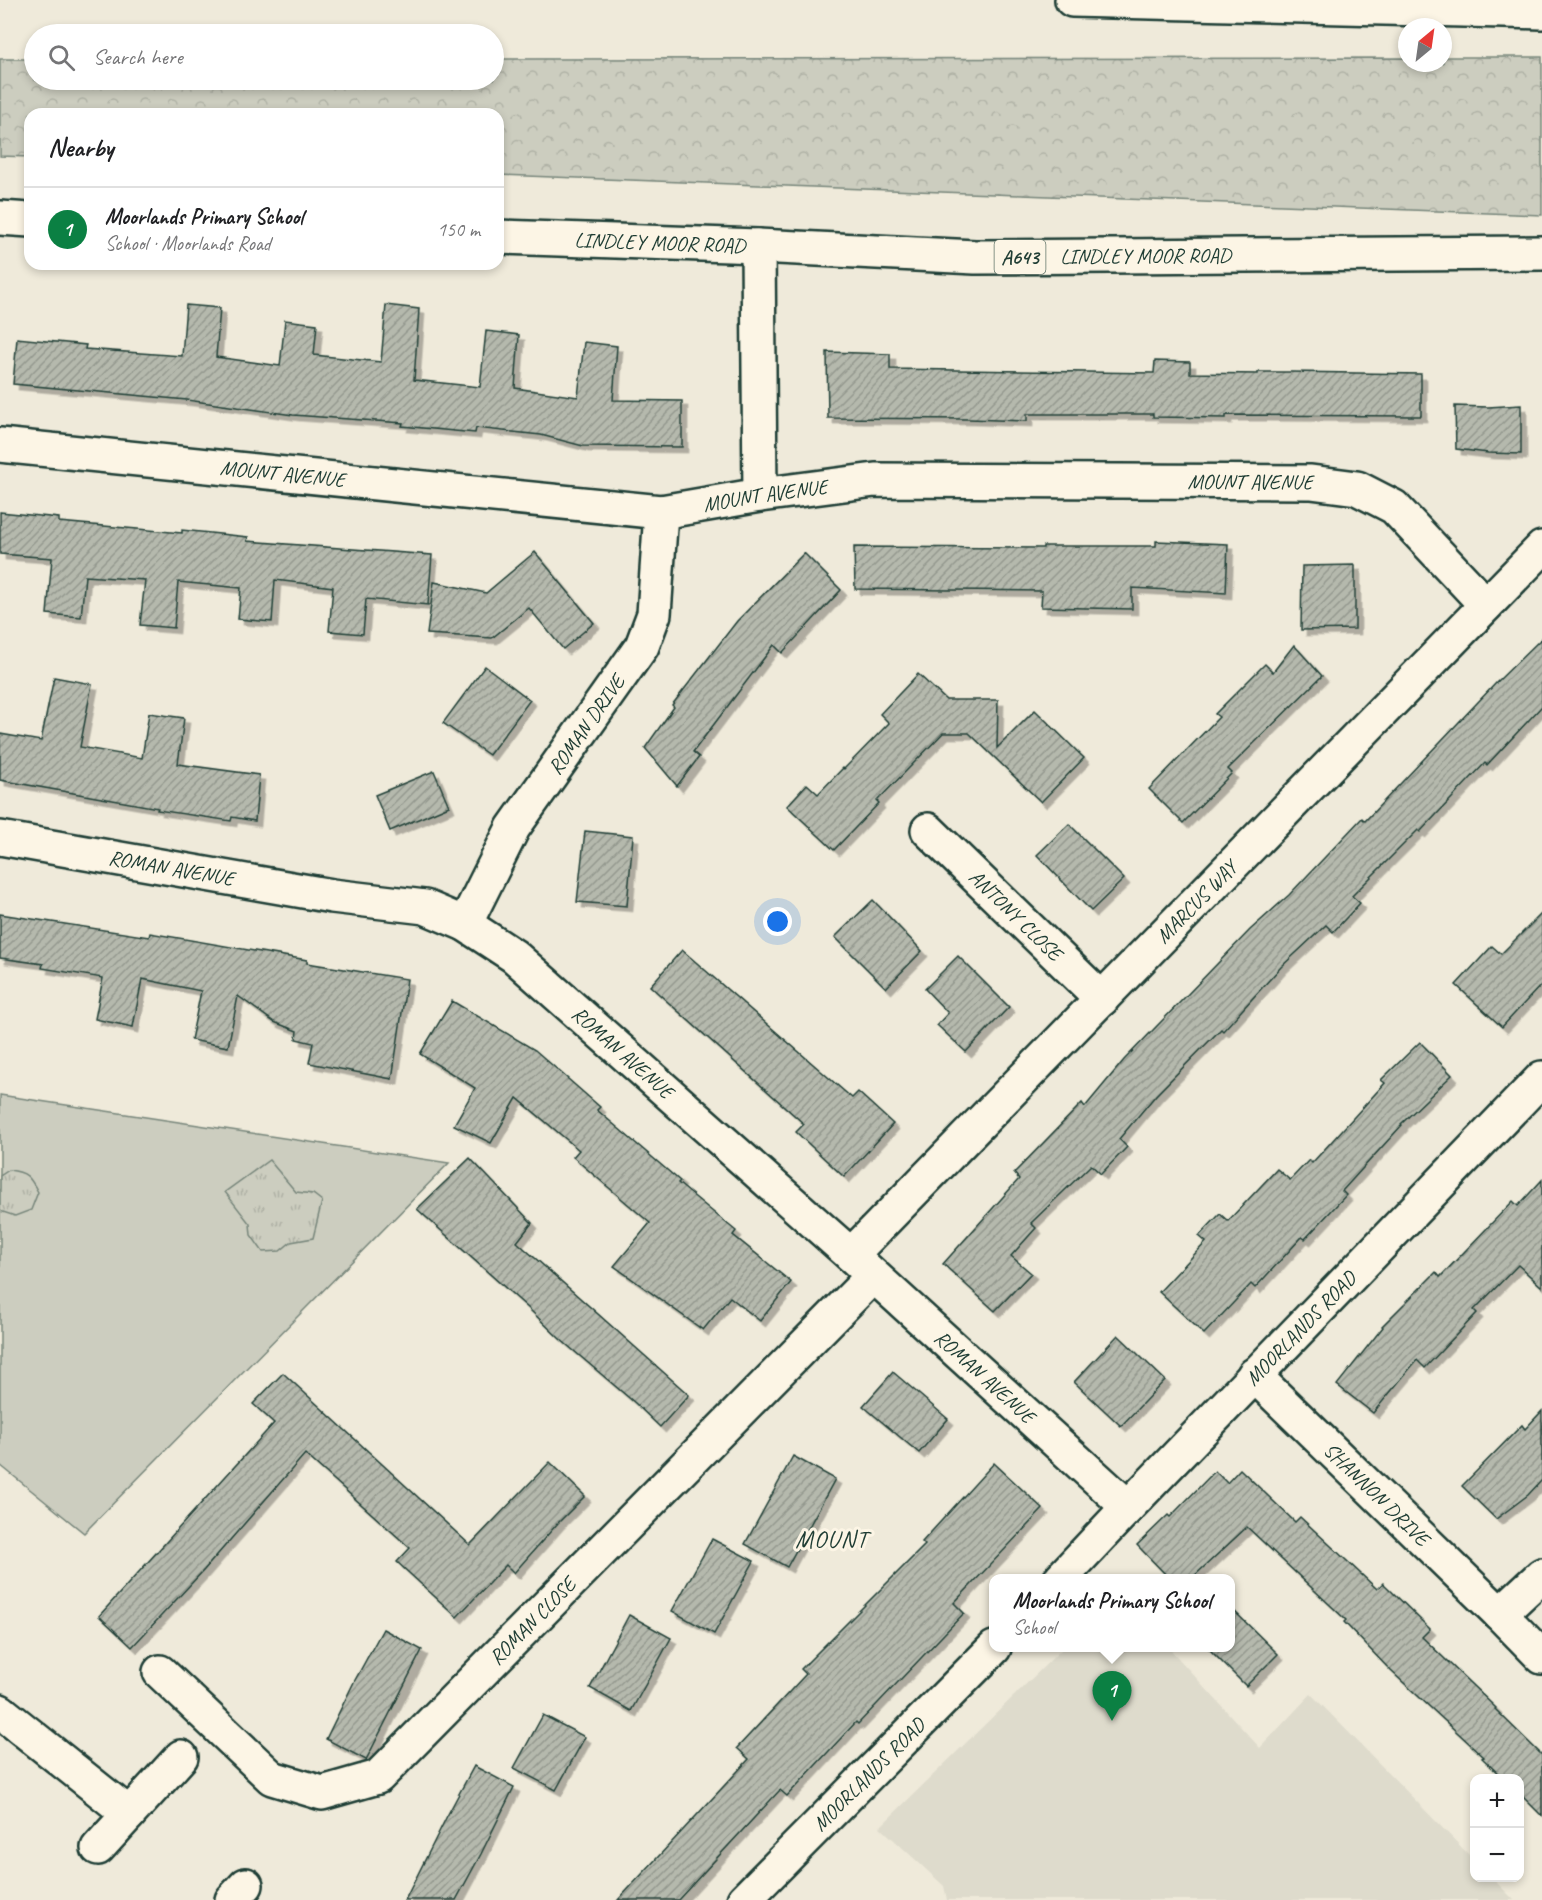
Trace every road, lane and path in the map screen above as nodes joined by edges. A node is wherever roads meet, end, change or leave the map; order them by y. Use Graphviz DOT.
graph roads {
  1 [pos="1072,0"];
  2 [pos="1542,12"];
  3 [pos="0,218"];
  4 [pos="24,220"];
  5 [pos="504,237"];
  6 [pos="758,246"];
  7 [pos="1542,252"];
  8 [pos="0,445"];
  9 [pos="760,495"];
  10 [pos="661,512"];
  11 [pos="1542,548"];
  12 [pos="1486,605"];
  13 [pos="928,830"];
  14 [pos="0,838"];
  15 [pos="465,924"];
  16 [pos="1102,999"];
  17 [pos="1542,1078"];
  18 [pos="862,1265"];
  19 [pos="1254,1376"];
  20 [pos="1128,1507"];
  21 [pos="1064,1574"];
  22 [pos="1542,1575"];
  23 [pos="1500,1614"];
  24 [pos="989,1652"];
  25 [pos="1542,1658"];
  26 [pos="160,1672"];
  27 [pos="0,1711"];
  28 [pos="181,1758"];
  29 [pos="129,1814"];
  30 [pos="98,1848"];
  31 [pos="744,1900"];
  1 -- 2 [label="main road"];
  3 -- 4 [label="main road"];
  5 -- 6 [label="main road, LINDLEY MOOR ROAD / A643"];
  6 -- 7 [label="main road, LINDLEY MOOR ROAD / A643"];
  6 -- 9 [label="main road"];
  8 -- 10 [label="main road, MOUNT AVENUE"];
  9 -- 10 [label="main road, MOUNT AVENUE"];
  9 -- 12 [label="main road, MOUNT AVENUE"];
  10 -- 15 [label="main road, ROMAN DRIVE"];
  11 -- 12 [label="main road, MARCUS WAY"];
  12 -- 16 [label="main road, MARCUS WAY"];
  13 -- 16 [label="main road, ANTONY CLOSE"];
  14 -- 15 [label="main road, ROMAN AVENUE"];
  15 -- 18 [label="main road, ROMAN AVENUE"];
  16 -- 18 [label="main road, MARCUS WAY"];
  17 -- 19 [label="main road, MOORLANDS ROAD"];
  18 -- 20 [label="main road, ROMAN AVENUE"];
  18 -- 26 [label="main road, ROMAN CLOSE"];
  19 -- 20 [label="main road, MOORLANDS ROAD"];
  19 -- 23 [label="main road, SHANNON DRIVE"];
  20 -- 21 [label="main road, MOORLANDS ROAD"];
  22 -- 23 [label="main road"];
  23 -- 25 [label="main road, SHANNON DRIVE"];
  24 -- 31 [label="main road, MOORLANDS ROAD"];
  27 -- 29 [label="main road"];
  28 -- 29 [label="main road"];
  29 -- 30 [label="main road"];
}
